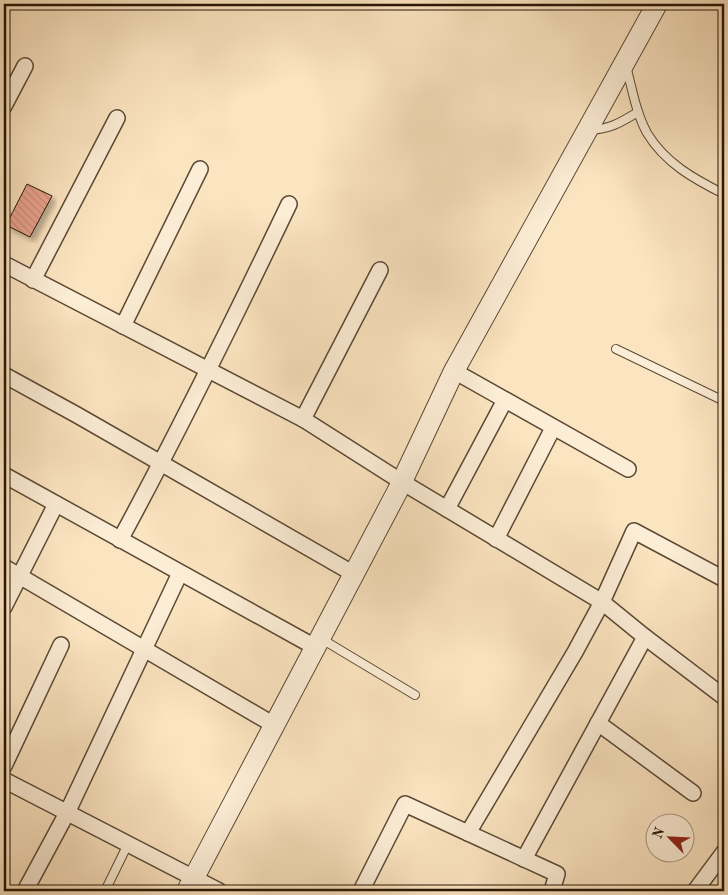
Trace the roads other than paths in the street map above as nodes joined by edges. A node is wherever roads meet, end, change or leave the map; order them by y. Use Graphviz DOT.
graph roads {
  1 [pos="657,4"];
  2 [pos="625,62"];
  3 [pos="25,66"];
  4 [pos="4,106"];
  5 [pos="638,112"];
  6 [pos="117,118"];
  7 [pos="588,130"];
  8 [pos="200,169"];
  9 [pos="724,194"];
  10 [pos="289,204"];
  11 [pos="4,264"];
  12 [pos="380,270"];
  13 [pos="33,280"];
  14 [pos="122,326"];
  15 [pos="616,349"];
  16 [pos="208,371"];
  17 [pos="454,371"];
  18 [pos="4,375"];
  19 [pos="504,400"];
  20 [pos="724,401"];
  21 [pos="303,419"];
  22 [pos="553,428"];
  23 [pos="162,463"];
  24 [pos="628,469"];
  25 [pos="4,475"];
  26 [pos="402,482"];
  27 [pos="56,504"];
  28 [pos="447,509"];
  29 [pos="496,539"];
  30 [pos="120,540"];
  31 [pos="4,567"];
  32 [pos="180,573"];
  33 [pos="354,574"];
  34 [pos="19,575"];
  35 [pos="724,579"];
  36 [pos="602,602"];
  37 [pos="4,606"];
  38 [pos="645,637"];
  39 [pos="318,643"];
  40 [pos="61,646"];
  41 [pos="144,648"];
  42 [pos="415,695"];
  43 [pos="724,697"];
  44 [pos="598,723"];
  45 [pos="274,725"];
  46 [pos="4,766"];
  47 [pos="4,780"];
  48 [pos="693,793"];
  49 [pos="67,813"];
  50 [pos="468,834"];
  51 [pos="128,844"];
  52 [pos="724,852"];
  53 [pos="524,859"];
  54 [pos="190,885"];
  55 [pos="25,891"];
  56 [pos="105,891"];
  57 [pos="218,891"];
  58 [pos="361,891"];
  59 [pos="552,891"];
  60 [pos="695,891"];
  1 -- 2 [label="street"];
  2 -- 5 [label="lane"];
  2 -- 7 [label="street"];
  3 -- 4 [label="street"];
  5 -- 7 [label="lane"];
  5 -- 9 [label="lane"];
  6 -- 13 [label="street"];
  7 -- 17 [label="street"];
  8 -- 14 [label="street"];
  10 -- 16 [label="street"];
  11 -- 13 [label="street"];
  12 -- 21 [label="street"];
  13 -- 14 [label="street"];
  14 -- 16 [label="street"];
  15 -- 20 [label="lane"];
  16 -- 21 [label="street"];
  16 -- 23 [label="street"];
  17 -- 19 [label="street"];
  17 -- 26 [label="street"];
  18 -- 23 [label="street"];
  19 -- 22 [label="street"];
  19 -- 28 [label="street"];
  21 -- 26 [label="street"];
  22 -- 24 [label="street"];
  22 -- 29 [label="street"];
  23 -- 30 [label="street"];
  23 -- 33 [label="street"];
  25 -- 27 [label="street"];
  26 -- 28 [label="street"];
  26 -- 33 [label="street"];
  27 -- 30 [label="street"];
  27 -- 34 [label="street"];
  28 -- 29 [label="street"];
  29 -- 36 [label="street"];
  30 -- 32 [label="street"];
  31 -- 34 [label="street"];
  32 -- 39 [label="street"];
  32 -- 41 [label="street"];
  33 -- 39 [label="street"];
  34 -- 37 [label="street"];
  34 -- 41 [label="street"];
  35 -- 36 [label="street"];
  36 -- 38 [label="street"];
  36 -- 50 [label="street"];
  38 -- 43 [label="street"];
  38 -- 44 [label="street"];
  39 -- 42 [label="lane"];
  39 -- 45 [label="street"];
  40 -- 46 [label="street"];
  41 -- 45 [label="street"];
  41 -- 49 [label="street"];
  44 -- 48 [label="street"];
  44 -- 53 [label="street"];
  45 -- 54 [label="street"];
  47 -- 49 [label="street"];
  49 -- 51 [label="street"];
  49 -- 55 [label="street"];
  50 -- 53 [label="street"];
  50 -- 58 [label="street"];
  51 -- 54 [label="street"];
  51 -- 56 [label="lane"];
  52 -- 60 [label="street"];
  53 -- 59 [label="street"];
  54 -- 57 [label="street"];
}
